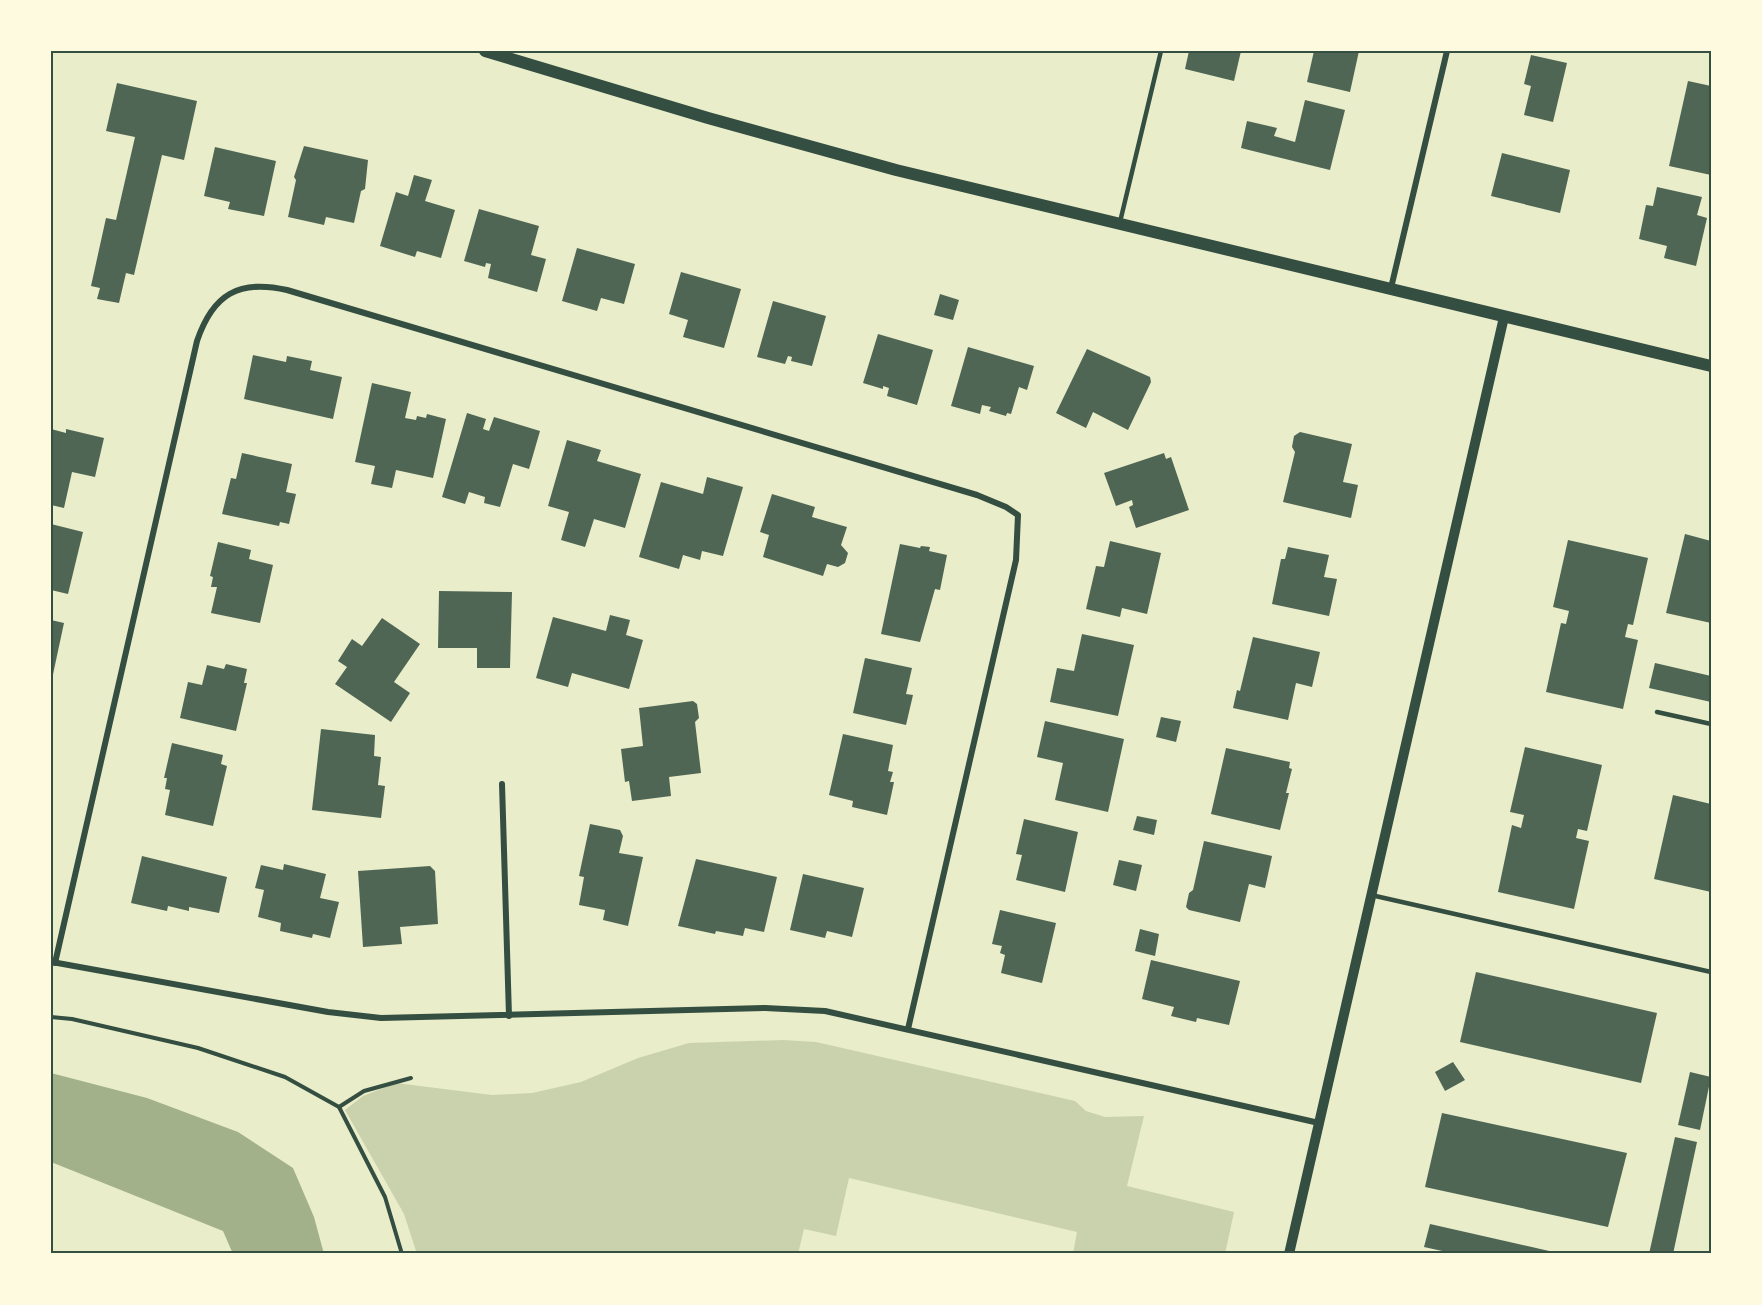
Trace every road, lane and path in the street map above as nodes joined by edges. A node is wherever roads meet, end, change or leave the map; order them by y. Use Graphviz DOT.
graph roads {
  1 [pos="485,51"];
  2 [pos="1161,51"];
  3 [pos="1447,51"];
  4 [pos="1119,224"];
  5 [pos="1391,288"];
  6 [pos="1504,317"];
  7 [pos="1711,366"];
  8 [pos="1657,712"];
  9 [pos="1711,724"];
  10 [pos="502,784"];
  11 [pos="1371,895"];
  12 [pos="53,962"];
  13 [pos="1711,972"];
  14 [pos="508,1016"];
  15 [pos="51,1017"];
  16 [pos="908,1029"];
  17 [pos="411,1078"];
  18 [pos="339,1107"];
  19 [pos="1319,1123"];
  20 [pos="402,1254"];
  21 [pos="1289,1254"];
  1 -- 4 [label="main road"];
  2 -- 4 [label="lane"];
  3 -- 5 [label="street"];
  4 -- 5 [label="main road"];
  5 -- 6 [label="main road"];
  6 -- 7 [label="main road"];
  6 -- 11 [label="street"];
  8 -- 9 [label="lane"];
  10 -- 14 [label="street"];
  11 -- 13 [label="lane"];
  11 -- 19 [label="street"];
  12 -- 14 [label="street"];
  12 -- 16 [label="street"];
  14 -- 16 [label="street"];
  15 -- 18 [label="path"];
  16 -- 19 [label="street"];
  17 -- 18 [label="path"];
  18 -- 20 [label="path"];
  19 -- 21 [label="street"];
}
